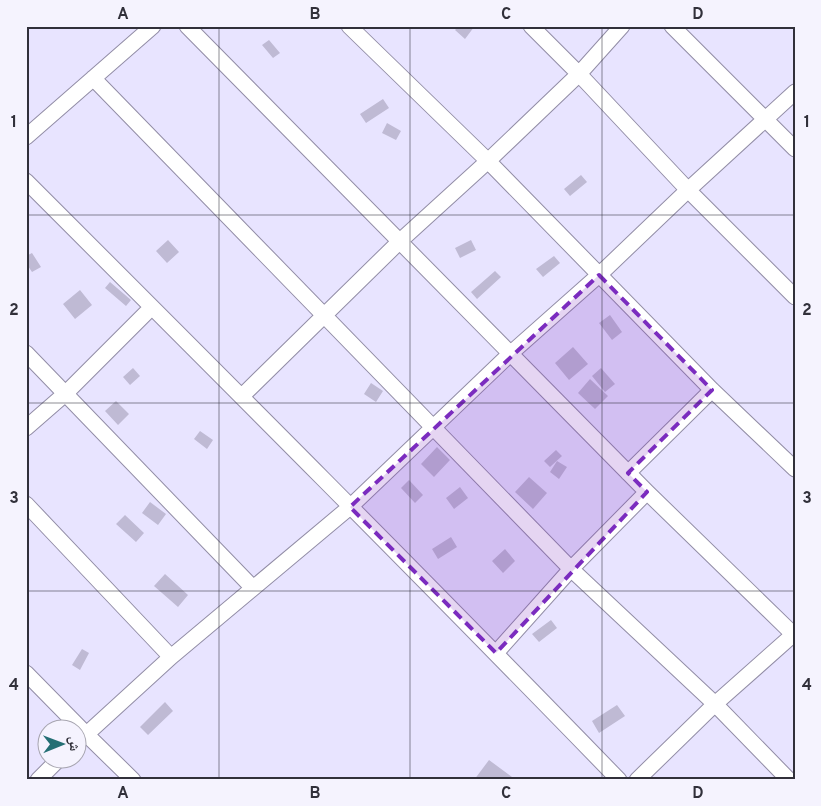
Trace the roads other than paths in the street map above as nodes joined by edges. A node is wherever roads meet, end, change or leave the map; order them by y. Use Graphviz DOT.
graph roads {
  1 [pos="153,26"];
  2 [pos="187,26"];
  3 [pos="349,26"];
  4 [pos="532,26"];
  5 [pos="622,26"];
  6 [pos="672,26"];
  7 [pos="579,74"];
  8 [pos="93,78"];
  9 [pos="795,92"];
  10 [pos="765,120"];
  11 [pos="26,137"];
  12 [pos="795,149"];
  13 [pos="488,161"];
  14 [pos="26,181"];
  15 [pos="688,190"];
  16 [pos="399,242"];
  17 [pos="600,275"];
  18 [pos="795,297"];
  19 [pos="152,307"];
  20 [pos="324,316"];
  21 [pos="26,353"];
  22 [pos="510,354"];
  23 [pos="712,390"];
  24 [pos="65,394"];
  25 [pos="242,396"];
  26 [pos="26,428"];
  27 [pos="434,428"];
  28 [pos="795,469"];
  29 [pos="628,473"];
  30 [pos="647,492"];
  31 [pos="26,504"];
  32 [pos="350,506"];
  33 [pos="571,569"];
  34 [pos="253,588"];
  35 [pos="794,634"];
  36 [pos="496,653"];
  37 [pos="171,657"];
  38 [pos="26,674"];
  39 [pos="715,704"];
  40 [pos="64,718"];
  41 [pos="88,733"];
  42 [pos="88,743"];
  43 [pos="50,768"];
  44 [pos="38,780"];
  45 [pos="133,780"];
  46 [pos="619,780"];
  47 [pos="637,780"];
  48 [pos="789,780"];
  1 -- 8 [label="street"];
  2 -- 16 [label="street"];
  3 -- 13 [label="street"];
  4 -- 7 [label="street"];
  5 -- 7 [label="street"];
  6 -- 10 [label="street"];
  7 -- 13 [label="street"];
  7 -- 15 [label="street"];
  8 -- 11 [label="street"];
  8 -- 20 [label="street"];
  9 -- 10 [label="street"];
  10 -- 12 [label="street"];
  10 -- 15 [label="street"];
  13 -- 16 [label="street"];
  13 -- 17 [label="street"];
  14 -- 19 [label="street"];
  15 -- 17 [label="street"];
  15 -- 18 [label="street"];
  16 -- 20 [label="street"];
  16 -- 22 [label="street"];
  17 -- 22 [label="street"];
  17 -- 23 [label="street"];
  19 -- 24 [label="street"];
  19 -- 25 [label="street"];
  20 -- 25 [label="street"];
  20 -- 27 [label="street"];
  21 -- 24 [label="street"];
  22 -- 27 [label="street"];
  22 -- 29 [label="street"];
  23 -- 28 [label="street"];
  23 -- 29 [label="street"];
  24 -- 26 [label="street"];
  24 -- 34 [label="street"];
  25 -- 32 [label="street"];
  27 -- 32 [label="street"];
  27 -- 33 [label="street"];
  29 -- 30 [label="street"];
  30 -- 33 [label="street"];
  30 -- 35 [label="street"];
  31 -- 37 [label="street"];
  32 -- 34 [label="street"];
  32 -- 36 [label="street"];
  33 -- 36 [label="street"];
  33 -- 39 [label="street"];
  34 -- 37 [label="street"];
  35 -- 39 [label="street"];
  36 -- 46 [label="street"];
  37 -- 41 [label="street"];
  38 -- 40 [label="street"];
  39 -- 47 [label="street"];
  39 -- 48 [label="street"];
  42 -- 45 [label="street"];
  43 -- 44 [label="street"];
}
